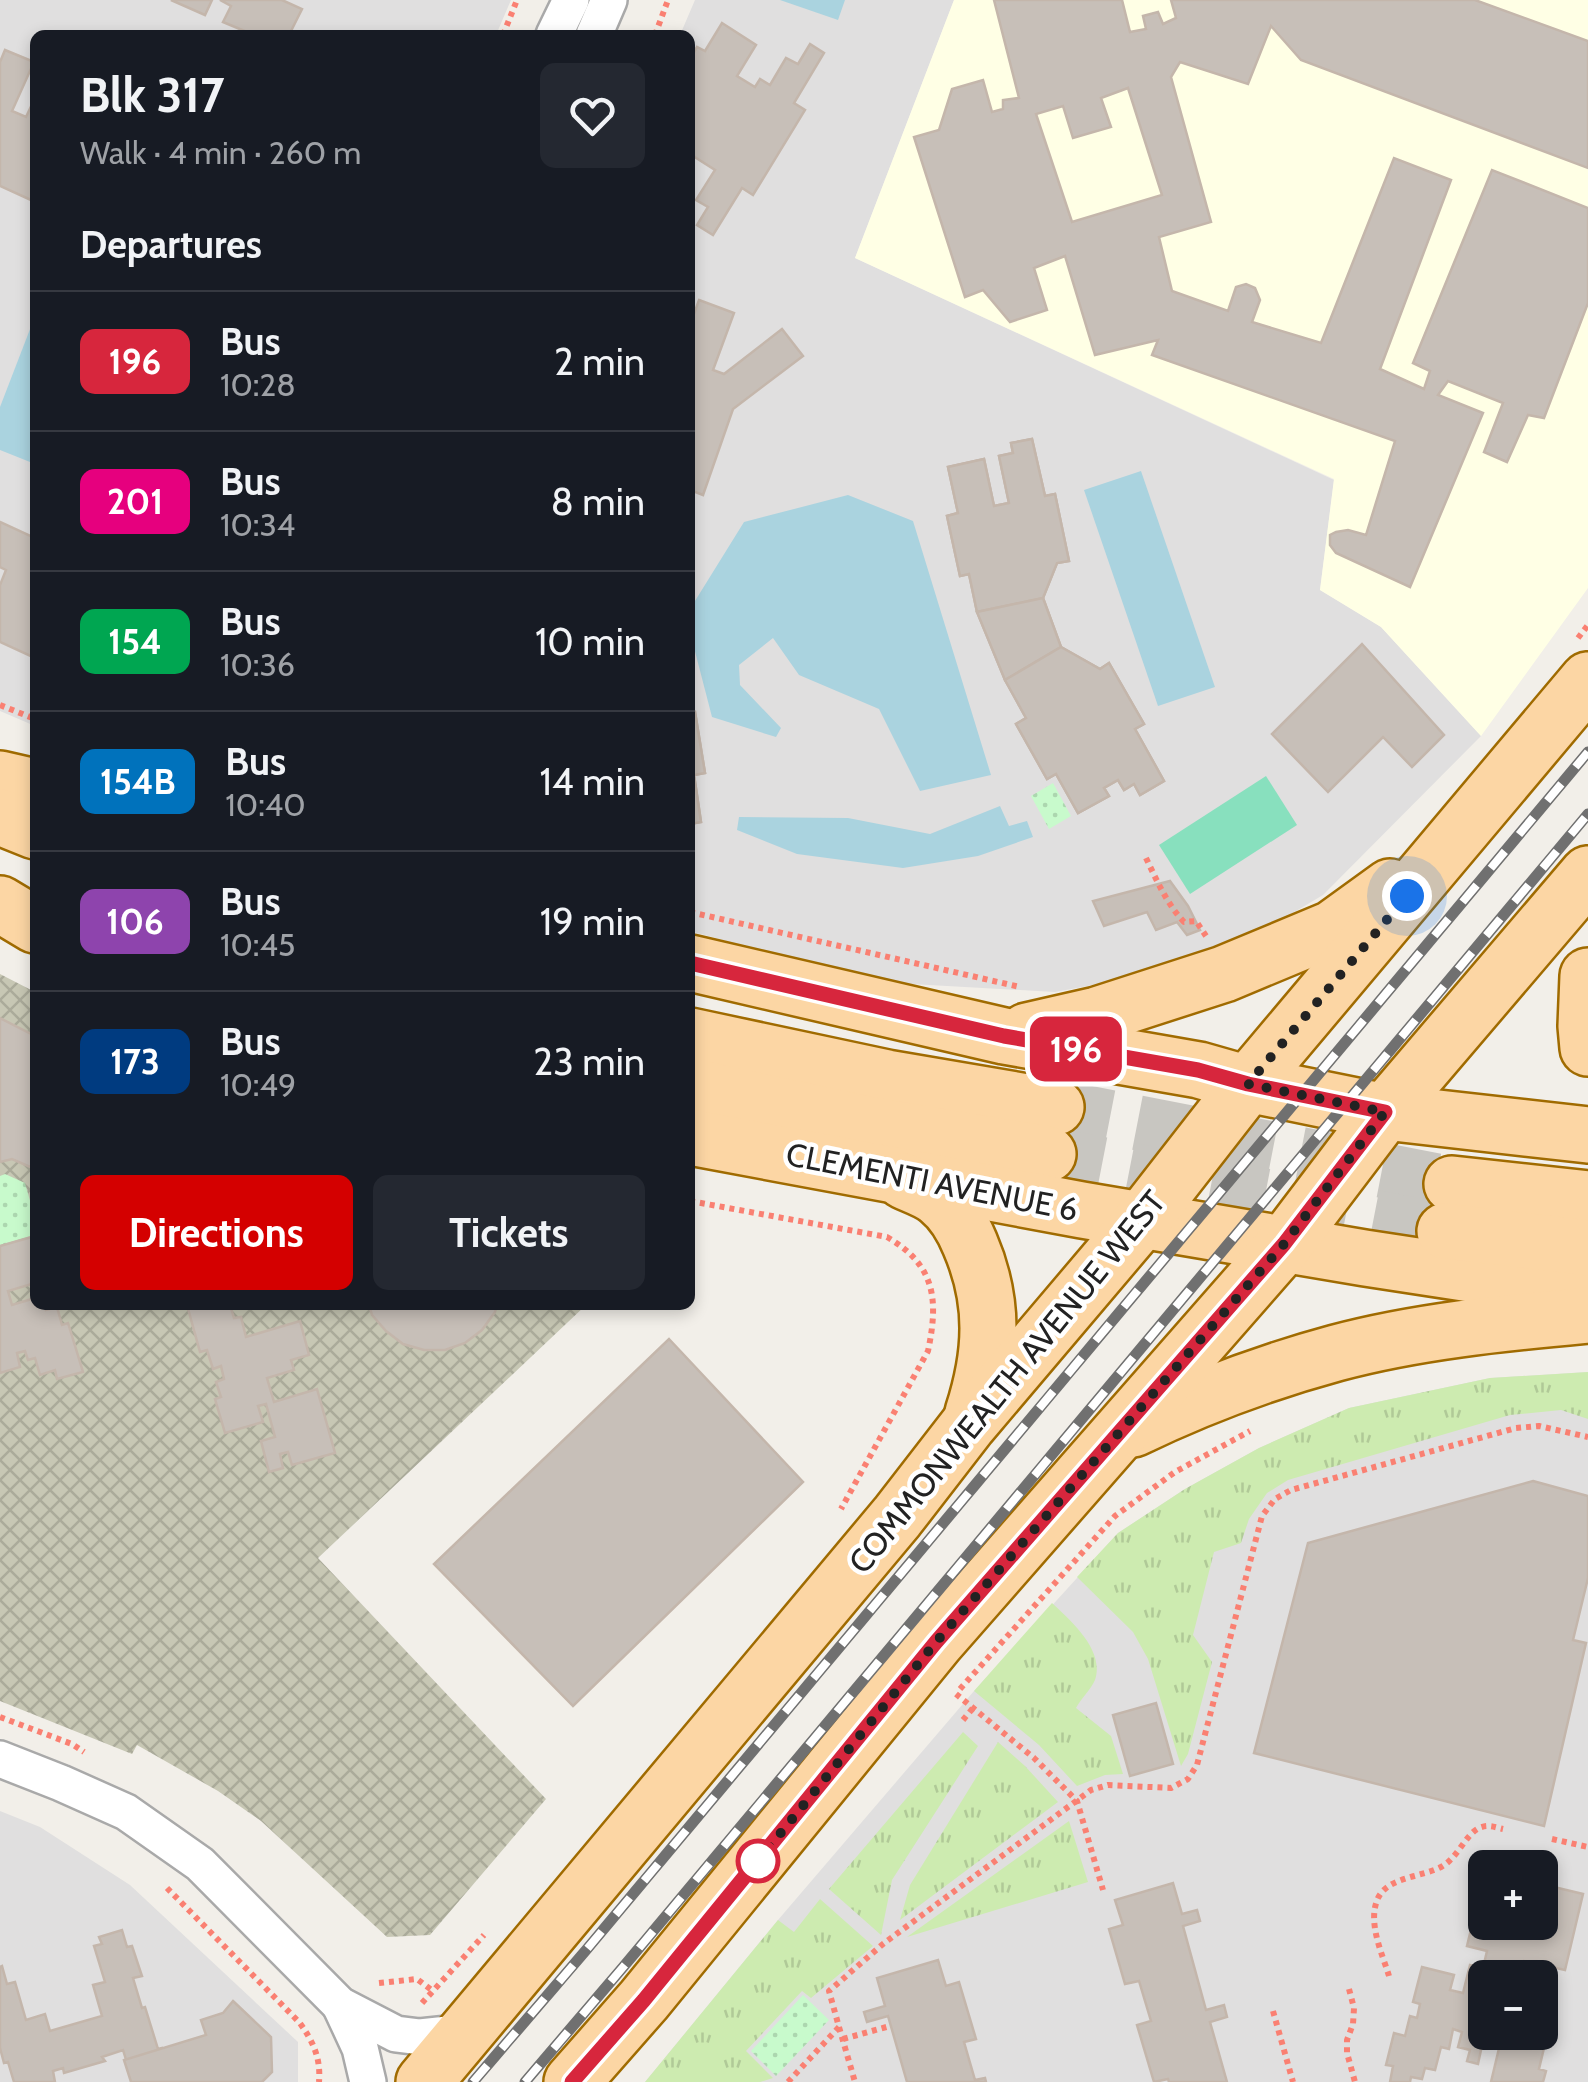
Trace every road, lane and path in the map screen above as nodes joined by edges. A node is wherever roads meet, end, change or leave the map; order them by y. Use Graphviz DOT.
graph roads {
  1 [pos="517,0"];
  2 [pos="571,0"];
  3 [pos="609,0"];
  4 [pos="668,0"];
  5 [pos="505,30"];
  6 [pos="556,30"];
  7 [pos="596,30"];
  8 [pos="657,30"];
  9 [pos="1588,625"];
  10 [pos="1582,660"];
  11 [pos="0,705"];
  12 [pos="30,717"];
  13 [pos="0,779"];
  14 [pos="30,786"];
  15 [pos="0,816"];
  16 [pos="30,829"];
  17 [pos="1456,838"];
  18 [pos="1146,858"];
  19 [pos="1588,874"];
  20 [pos="0,882"];
  21 [pos="30,891"];
  22 [pos="0,904"];
  23 [pos="695,913"];
  24 [pos="30,922"];
  25 [pos="1214,951"];
  26 [pos="695,964"];
  27 [pos="1588,976"];
  28 [pos="1035,990"];
  29 [pos="1004,1036"];
  30 [pos="695,1037"];
  31 [pos="1588,1048"];
  32 [pos="1248,1084"];
  33 [pos="695,1087"];
  34 [pos="1385,1112"];
  35 [pos="1588,1134"];
  36 [pos="695,1138"];
  37 [pos="883,1171"];
  38 [pos="1588,1199"];
  39 [pos="695,1201"];
  40 [pos="1142,1220"];
  41 [pos="1284,1244"];
  42 [pos="1588,1248"];
  43 [pos="1588,1292"];
  44 [pos="1588,1315"];
  45 [pos="969,1424"];
  46 [pos="1251,1431"];
  47 [pos="1116,1437"];
  48 [pos="1588,1437"];
  49 [pos="838,1515"];
  50 [pos="972,1708"];
  51 [pos="963,1720"];
  52 [pos="0,1760"];
  53 [pos="1077,1801"];
  54 [pos="1503,1829"];
  55 [pos="1552,1839"];
  56 [pos="1588,1847"];
  57 [pos="160,1882"];
  58 [pos="1103,1890"];
  59 [pos="495,1922"];
  60 [pos="1389,1976"];
  61 [pos="1349,1989"];
  62 [pos="340,2005"];
  63 [pos="1273,2011"];
  64 [pos="890,2026"];
  65 [pos="839,2027"];
  66 [pos="467,2032"];
  67 [pos="396,2034"];
  68 [pos="842,2039"];
  69 [pos="318,2082"];
  70 [pos="368,2082"];
  71 [pos="424,2082"];
  72 [pos="572,2082"];
  73 [pos="788,2082"];
  74 [pos="855,2082"];
  75 [pos="1293,2082"];
  76 [pos="1356,2082"];
  1 -- 5 [label="path"];
  2 -- 6 [label="street"];
  3 -- 7 [label="street"];
  4 -- 8 [label="path"];
  9 -- 10 [label="path"];
  10 -- 17 [label="main road, COMMONWEALTH AVENUE WEST"];
  11 -- 12 [label="path"];
  13 -- 14 [label="main road"];
  15 -- 16 [label="main road"];
  17 -- 29 [label="main road"];
  17 -- 32 [label="main road, COMMONWEALTH AVENUE WEST"];
  18 -- 25 [label="path"];
  19 -- 34 [label="main road"];
  20 -- 21 [label="main road"];
  22 -- 24 [label="main road"];
  23 -- 28 [label="path"];
  26 -- 29 [label="main road"];
  27 -- 31 [label="main road"];
  29 -- 32 [label="main road"];
  30 -- 33 [label="main road, CLEMENTI AVENUE 6"];
  32 -- 34 [label="main road"];
  32 -- 40 [label="main road, COMMONWEALTH AVENUE WEST"];
  34 -- 35 [label="main road"];
  34 -- 41 [label="main road"];
  36 -- 37 [label="main road, CLEMENTI AVENUE 6"];
  37 -- 40 [label="main road, CLEMENTI AVENUE 6"];
  37 -- 45 [label="main road"];
  38 -- 42 [label="main road"];
  39 -- 49 [label="path"];
  40 -- 41 [label="main road, CLEMENTI AVENUE 6"];
  40 -- 45 [label="main road, COMMONWEALTH AVENUE WEST"];
  41 -- 43 [label="main road, CLEMENTI AVENUE 6"];
  41 -- 47 [label="main road"];
  44 -- 47 [label="main road"];
  45 -- 66 [label="main road, COMMONWEALTH AVENUE WEST"];
  46 -- 50 [label="path"];
  47 -- 72 [label="main road"];
  48 -- 53 [label="path"];
  50 -- 51 [label="path"];
  50 -- 53 [label="path"];
  52 -- 62 [label="street"];
  53 -- 58 [label="path"];
  53 -- 65 [label="path"];
  54 -- 60 [label="path"];
  55 -- 56 [label="path"];
  57 -- 69 [label="path"];
  59 -- 67 [label="path"];
  61 -- 76 [label="path"];
  62 -- 67 [label="street"];
  62 -- 70 [label="street"];
  63 -- 75 [label="path"];
  64 -- 68 [label="path"];
  65 -- 68 [label="path"];
  65 -- 73 [label="path"];
  66 -- 67 [label="street"];
  66 -- 71 [label="main road, COMMONWEALTH AVENUE WEST"];
  68 -- 74 [label="path"];
}
